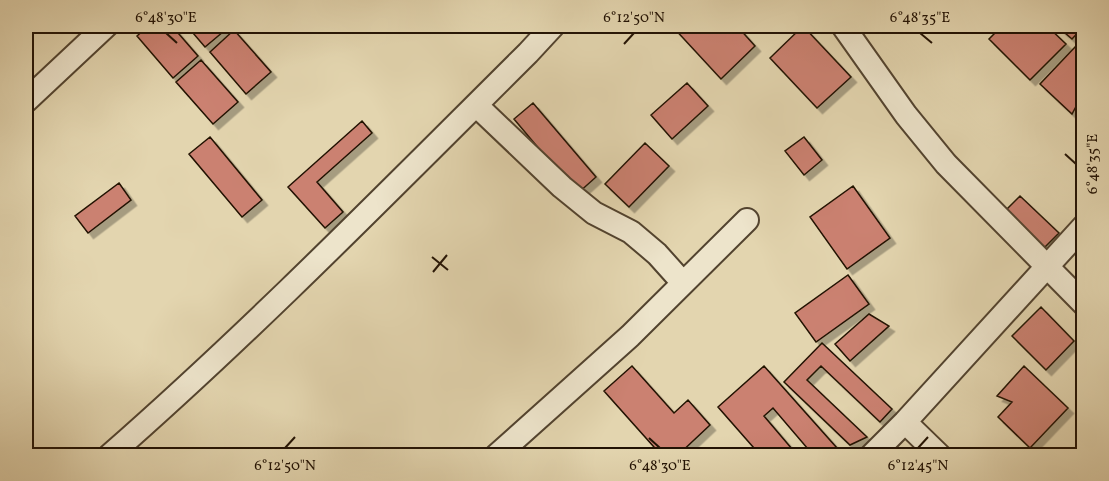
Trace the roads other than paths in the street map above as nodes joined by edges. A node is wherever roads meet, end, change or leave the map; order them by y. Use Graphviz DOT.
graph roads {
  1 [pos="106,26"];
  2 [pos="553,26"];
  3 [pos="843,26"];
  4 [pos="26,100"];
  5 [pos="476,105"];
  6 [pos="747,220"];
  7 [pos="1083,226"];
  8 [pos="1048,266"];
  9 [pos="683,283"];
  10 [pos="1083,304"];
  11 [pos="905,422"];
  12 [pos="109,456"];
  13 [pos="496,456"];
  14 [pos="871,456"];
  15 [pos="940,456"];
  1 -- 4 [label="street"];
  2 -- 5 [label="street"];
  3 -- 8 [label="street"];
  5 -- 9 [label="street"];
  5 -- 12 [label="street"];
  6 -- 9 [label="street"];
  7 -- 8 [label="street"];
  8 -- 10 [label="street"];
  8 -- 11 [label="street"];
  9 -- 13 [label="street"];
  11 -- 14 [label="street"];
  11 -- 15 [label="street"];
}
